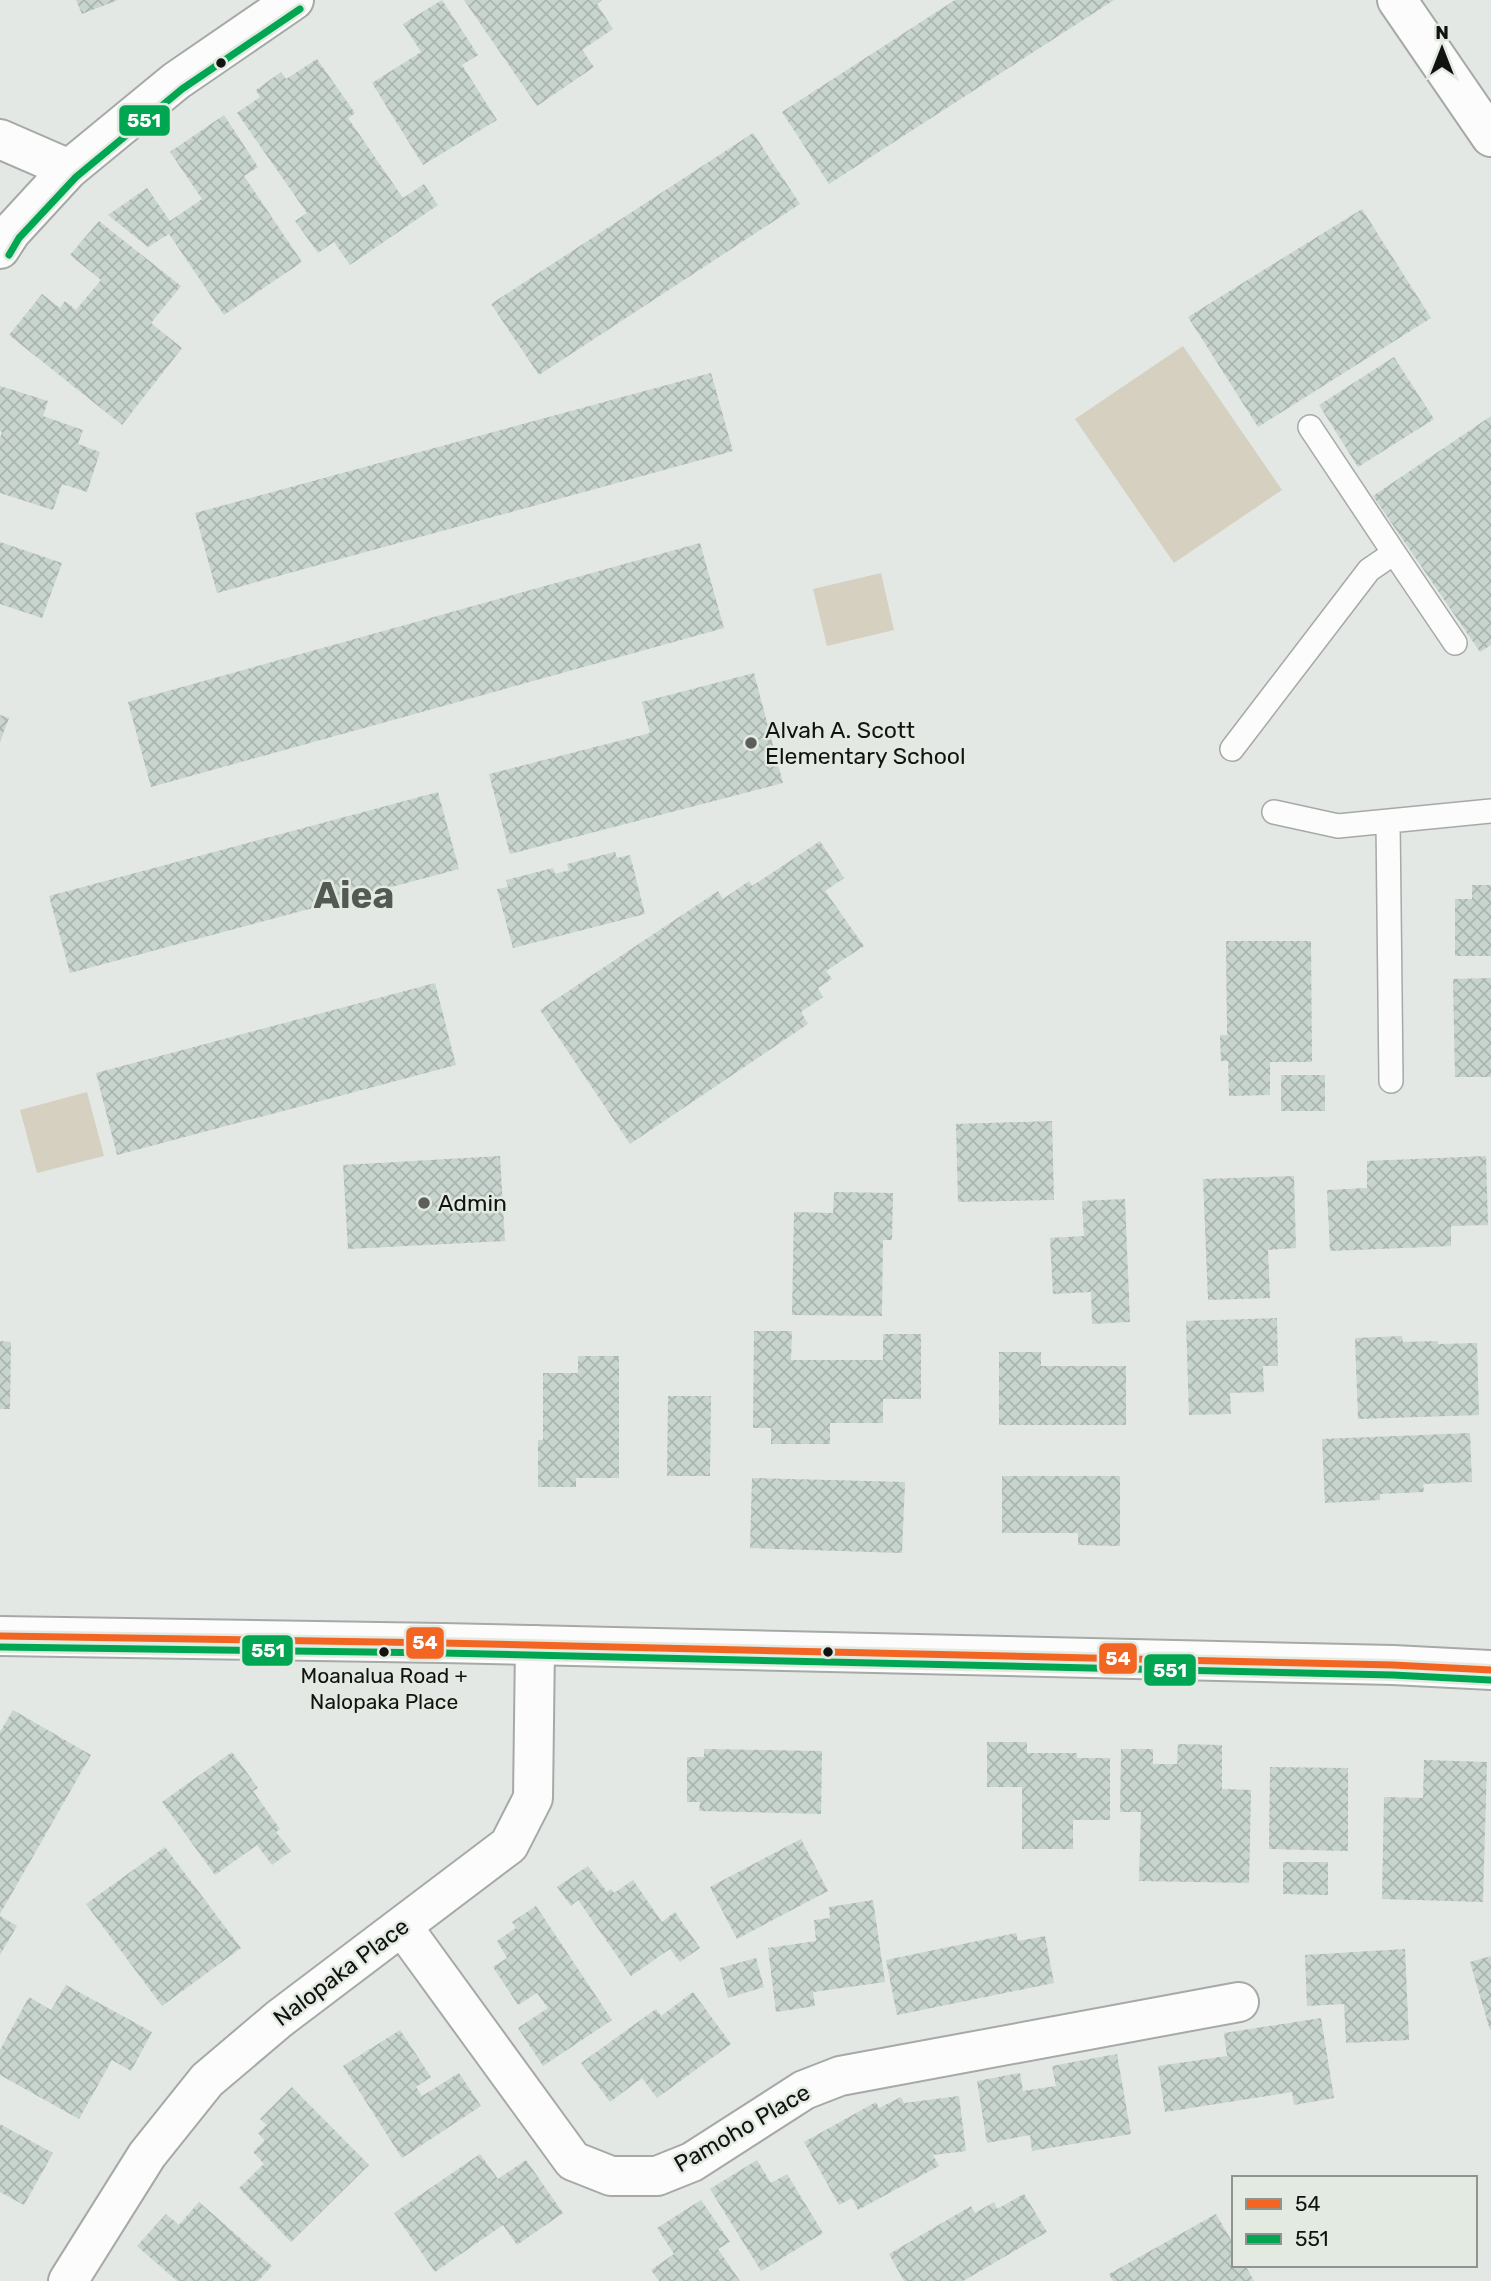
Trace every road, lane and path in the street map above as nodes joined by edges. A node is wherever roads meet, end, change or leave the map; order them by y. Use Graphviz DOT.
graph roads {
  1 [pos="294,0"];
  2 [pos="1397,0"];
  3 [pos="1491,137"];
  4 [pos="0,139"];
  5 [pos="69,169"];
  6 [pos="0,249"];
  7 [pos="1310,427"];
  8 [pos="1394,553"];
  9 [pos="1455,643"];
  10 [pos="1232,749"];
  11 [pos="1491,811"];
  12 [pos="1274,812"];
  13 [pos="1388,821"];
  14 [pos="1391,1081"];
  15 [pos="0,1636"];
  16 [pos="535,1645"];
  17 [pos="1491,1670"];
  18 [pos="402,1926"];
  19 [pos="1239,2001"];
  20 [pos="68,2281"];
  1 -- 5 [label="main road"];
  2 -- 3 [label="main road"];
  4 -- 5 [label="main road"];
  5 -- 6 [label="main road"];
  7 -- 8 [label="lane"];
  8 -- 9 [label="lane"];
  8 -- 10 [label="lane"];
  11 -- 13 [label="lane"];
  12 -- 13 [label="lane"];
  13 -- 14 [label="lane"];
  15 -- 16 [label="main road"];
  16 -- 17 [label="main road"];
  16 -- 18 [label="main road, Nalopaka Place"];
  18 -- 19 [label="main road, Pamoho Place"];
  18 -- 20 [label="main road, Nalopaka Place"];
}
